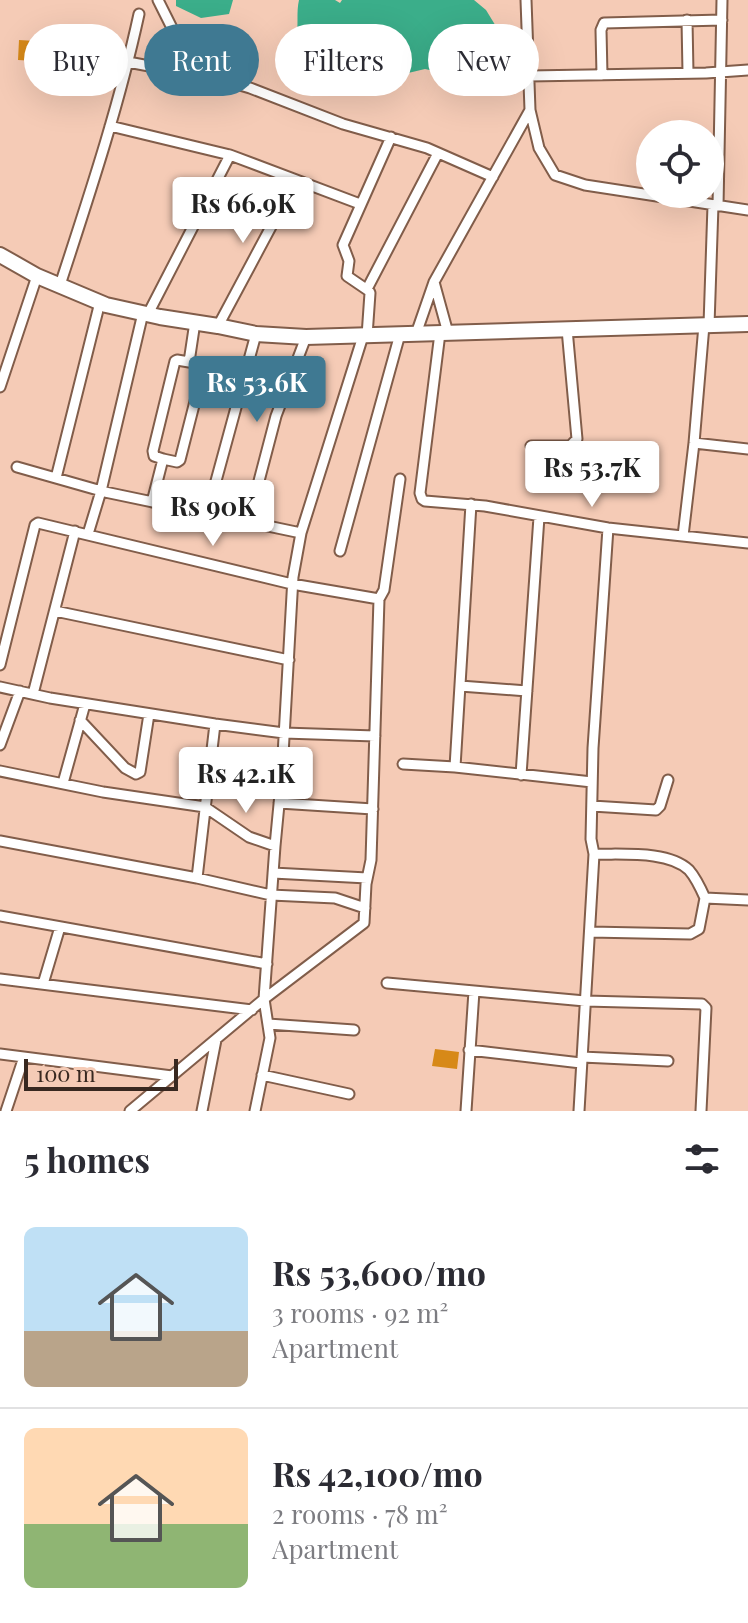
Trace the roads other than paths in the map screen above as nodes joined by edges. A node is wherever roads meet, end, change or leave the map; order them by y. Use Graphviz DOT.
graph roads {
  1 [pos="158,0"];
  2 [pos="526,0"];
  3 [pos="722,0"];
  4 [pos="139,14"];
  5 [pos="687,20"];
  6 [pos="722,20"];
  7 [pos="170,24"];
  8 [pos="527,24"];
  9 [pos="128,62"];
  10 [pos="748,70"];
  11 [pos="721,72"];
  12 [pos="688,73"];
  13 [pos="602,75"];
  14 [pos="539,76"];
  15 [pos="118,96"];
  16 [pos="530,96"];
  17 [pos="530,110"];
  18 [pos="719,120"];
  19 [pos="110,126"];
  20 [pos="391,137"];
  21 [pos="438,153"];
  22 [pos="230,155"];
  23 [pos="493,177"];
  24 [pos="296,180"];
  25 [pos="636,193"];
  26 [pos="360,204"];
  27 [pos="724,207"];
  28 [pos="716,208"];
  29 [pos="748,210"];
  30 [pos="0,255"];
  31 [pos="37,276"];
  32 [pos="434,282"];
  33 [pos="60,285"];
  34 [pos="367,289"];
  35 [pos="100,302"];
  36 [pos="146,314"];
  37 [pos="195,322"];
  38 [pos="748,324"];
  39 [pos="706,325"];
  40 [pos="218,326"];
  41 [pos="567,329"];
  42 [pos="444,333"];
  43 [pos="256,334"];
  44 [pos="400,334"];
  45 [pos="416,334"];
  46 [pos="365,336"];
  47 [pos="306,337"];
  48 [pos="189,362"];
  49 [pos="0,387"];
  50 [pos="694,443"];
  51 [pos="531,446"];
  52 [pos="748,449"];
  53 [pos="163,459"];
  54 [pos="17,467"];
  55 [pos="56,478"];
  56 [pos="400,479"];
  57 [pos="101,491"];
  58 [pos="152,502"];
  59 [pos="471,504"];
  60 [pos="207,514"];
  61 [pos="539,517"];
  62 [pos="248,523"];
  63 [pos="608,528"];
  64 [pos="75,531"];
  65 [pos="301,533"];
  66 [pos="88,534"];
  67 [pos="683,536"];
  68 [pos="748,543"];
  69 [pos="340,551"];
  70 [pos="292,584"];
  71 [pos="379,599"];
  72 [pos="55,611"];
  73 [pos="289,660"];
  74 [pos="0,665"];
  75 [pos="460,686"];
  76 [pos="0,687"];
  77 [pos="20,691"];
  78 [pos="527,691"];
  79 [pos="33,694"];
  80 [pos="85,704"];
  81 [pos="149,714"];
  82 [pos="80,720"];
  83 [pos="215,724"];
  84 [pos="284,733"];
  85 [pos="375,736"];
  86 [pos="0,745"];
  87 [pos="403,764"];
  88 [pos="455,767"];
  89 [pos="0,771"];
  90 [pos="521,775"];
  91 [pos="668,780"];
  92 [pos="592,782"];
  93 [pos="63,783"];
  94 [pos="279,803"];
  95 [pos="592,806"];
  96 [pos="205,807"];
  97 [pos="373,809"];
  98 [pos="0,841"];
  99 [pos="275,846"];
  100 [pos="594,854"];
  101 [pos="273,873"];
  102 [pos="197,878"];
  103 [pos="367,878"];
  104 [pos="271,895"];
  105 [pos="705,898"];
  106 [pos="748,900"];
  107 [pos="365,908"];
  108 [pos="0,916"];
  109 [pos="60,927"];
  110 [pos="590,932"];
  111 [pos="267,964"];
  112 [pos="0,979"];
  113 [pos="387,983"];
  114 [pos="43,984"];
  115 [pos="474,991"];
  116 [pos="264,999"];
  117 [pos="585,1001"];
  118 [pos="252,1010"];
  119 [pos="268,1024"];
  120 [pos="354,1030"];
  121 [pos="216,1040"];
  122 [pos="469,1050"];
  123 [pos="0,1054"];
  124 [pos="24,1057"];
  125 [pos="581,1060"];
  126 [pos="668,1061"];
  127 [pos="262,1075"];
  128 [pos="172,1076"];
  129 [pos="151,1093"];
  130 [pos="349,1094"];
  131 [pos="6,1111"];
  132 [pos="130,1111"];
  133 [pos="147,1111"];
  134 [pos="202,1111"];
  135 [pos="255,1111"];
  136 [pos="466,1111"];
  137 [pos="579,1111"];
  138 [pos="701,1111"];
  1 -- 7 [label="street"];
  2 -- 8 [label="street"];
  3 -- 6 [label="street"];
  4 -- 9 [label="street"];
  5 -- 6 [label="street"];
  5 -- 12 [label="street"];
  5 -- 13 [label="street"];
  6 -- 11 [label="street"];
  9 -- 20 [label="street"];
  10 -- 11 [label="street"];
  11 -- 12 [label="street"];
  11 -- 18 [label="street"];
  12 -- 13 [label="street"];
  13 -- 14 [label="street"];
  15 -- 19 [label="street"];
  16 -- 17 [label="street"];
  17 -- 23 [label="street"];
  17 -- 25 [label="street"];
  19 -- 22 [label="street"];
  19 -- 33 [label="street"];
  20 -- 21 [label="street"];
  20 -- 26 [label="street"];
  21 -- 23 [label="street"];
  21 -- 34 [label="street"];
  22 -- 24 [label="street"];
  22 -- 36 [label="street"];
  23 -- 32 [label="street"];
  24 -- 26 [label="street"];
  24 -- 40 [label="street"];
  26 -- 34 [label="street"];
  27 -- 29 [label="street"];
  28 -- 39 [label="street"];
  30 -- 31 [label="street"];
  31 -- 33 [label="street"];
  31 -- 49 [label="street"];
  32 -- 42 [label="street"];
  32 -- 45 [label="street"];
  33 -- 35 [label="street"];
  34 -- 46 [label="street"];
  35 -- 36 [label="street"];
  35 -- 55 [label="street"];
  36 -- 37 [label="street"];
  36 -- 57 [label="street"];
  37 -- 40 [label="street"];
  37 -- 48 [label="street"];
  38 -- 39 [label="street"];
  39 -- 41 [label="street"];
  39 -- 50 [label="street"];
  40 -- 43 [label="street"];
  41 -- 42 [label="street"];
  41 -- 51 [label="street"];
  42 -- 45 [label="street"];
  42 -- 59 [label="street"];
  43 -- 47 [label="street"];
  43 -- 60 [label="street"];
  44 -- 45 [label="street"];
  44 -- 46 [label="street"];
  44 -- 69 [label="street"];
  46 -- 47 [label="street"];
  46 -- 65 [label="street"];
  47 -- 62 [label="street"];
  48 -- 53 [label="street"];
  48 -- 53 [label="street"];
  50 -- 52 [label="street"];
  50 -- 67 [label="street"];
  53 -- 58 [label="street"];
  54 -- 55 [label="street"];
  55 -- 57 [label="street"];
  56 -- 71 [label="street"];
  57 -- 58 [label="street"];
  57 -- 66 [label="street"];
  58 -- 60 [label="street"];
  59 -- 61 [label="street"];
  59 -- 75 [label="street"];
  60 -- 62 [label="street"];
  61 -- 63 [label="street"];
  61 -- 78 [label="street"];
  62 -- 65 [label="street"];
  63 -- 67 [label="street"];
  63 -- 92 [label="street"];
  64 -- 66 [label="street"];
  64 -- 72 [label="street"];
  64 -- 74 [label="street"];
  65 -- 70 [label="street"];
  66 -- 70 [label="street"];
  67 -- 68 [label="street"];
  70 -- 71 [label="street"];
  70 -- 73 [label="street"];
  71 -- 85 [label="street"];
  72 -- 73 [label="street"];
  72 -- 79 [label="street"];
  73 -- 84 [label="street"];
  75 -- 78 [label="street"];
  75 -- 88 [label="street"];
  76 -- 77 [label="street"];
  77 -- 79 [label="street"];
  77 -- 86 [label="street"];
  78 -- 90 [label="street"];
  79 -- 80 [label="street"];
  80 -- 81 [label="street"];
  80 -- 82 [label="street"];
  81 -- 82 [label="street"];
  81 -- 83 [label="street"];
  82 -- 93 [label="street"];
  83 -- 84 [label="street"];
  83 -- 96 [label="street"];
  84 -- 85 [label="street"];
  84 -- 94 [label="street"];
  85 -- 97 [label="street"];
  87 -- 88 [label="street"];
  88 -- 90 [label="street"];
  89 -- 93 [label="street"];
  90 -- 92 [label="street"];
  91 -- 95 [label="street"];
  92 -- 95 [label="street"];
  93 -- 96 [label="street"];
  94 -- 97 [label="street"];
  94 -- 99 [label="street"];
  95 -- 100 [label="street"];
  96 -- 99 [label="street"];
  96 -- 102 [label="street"];
  97 -- 103 [label="street"];
  98 -- 102 [label="street"];
  99 -- 101 [label="street"];
  100 -- 105 [label="street"];
  100 -- 110 [label="street"];
  101 -- 103 [label="street"];
  101 -- 104 [label="street"];
  102 -- 104 [label="street"];
  103 -- 107 [label="street"];
  104 -- 107 [label="street"];
  104 -- 111 [label="street"];
  105 -- 106 [label="street"];
  105 -- 110 [label="street"];
  107 -- 116 [label="street"];
  108 -- 109 [label="street"];
  109 -- 111 [label="street"];
  109 -- 114 [label="street"];
  110 -- 117 [label="street"];
  111 -- 116 [label="street"];
  112 -- 114 [label="street"];
  113 -- 115 [label="street"];
  114 -- 118 [label="street"];
  115 -- 117 [label="street"];
  115 -- 122 [label="street"];
  116 -- 118 [label="street"];
  116 -- 119 [label="street"];
  117 -- 125 [label="street"];
  117 -- 138 [label="street"];
  118 -- 121 [label="street"];
  119 -- 120 [label="street"];
  119 -- 127 [label="street"];
  121 -- 128 [label="street"];
  121 -- 134 [label="street"];
  122 -- 125 [label="street"];
  122 -- 136 [label="street"];
  123 -- 124 [label="street"];
  124 -- 128 [label="street"];
  124 -- 131 [label="street"];
  125 -- 126 [label="street"];
  125 -- 137 [label="street"];
  127 -- 130 [label="street"];
  127 -- 135 [label="street"];
  128 -- 129 [label="street"];
  129 -- 132 [label="street"];
  129 -- 133 [label="street"];
}
